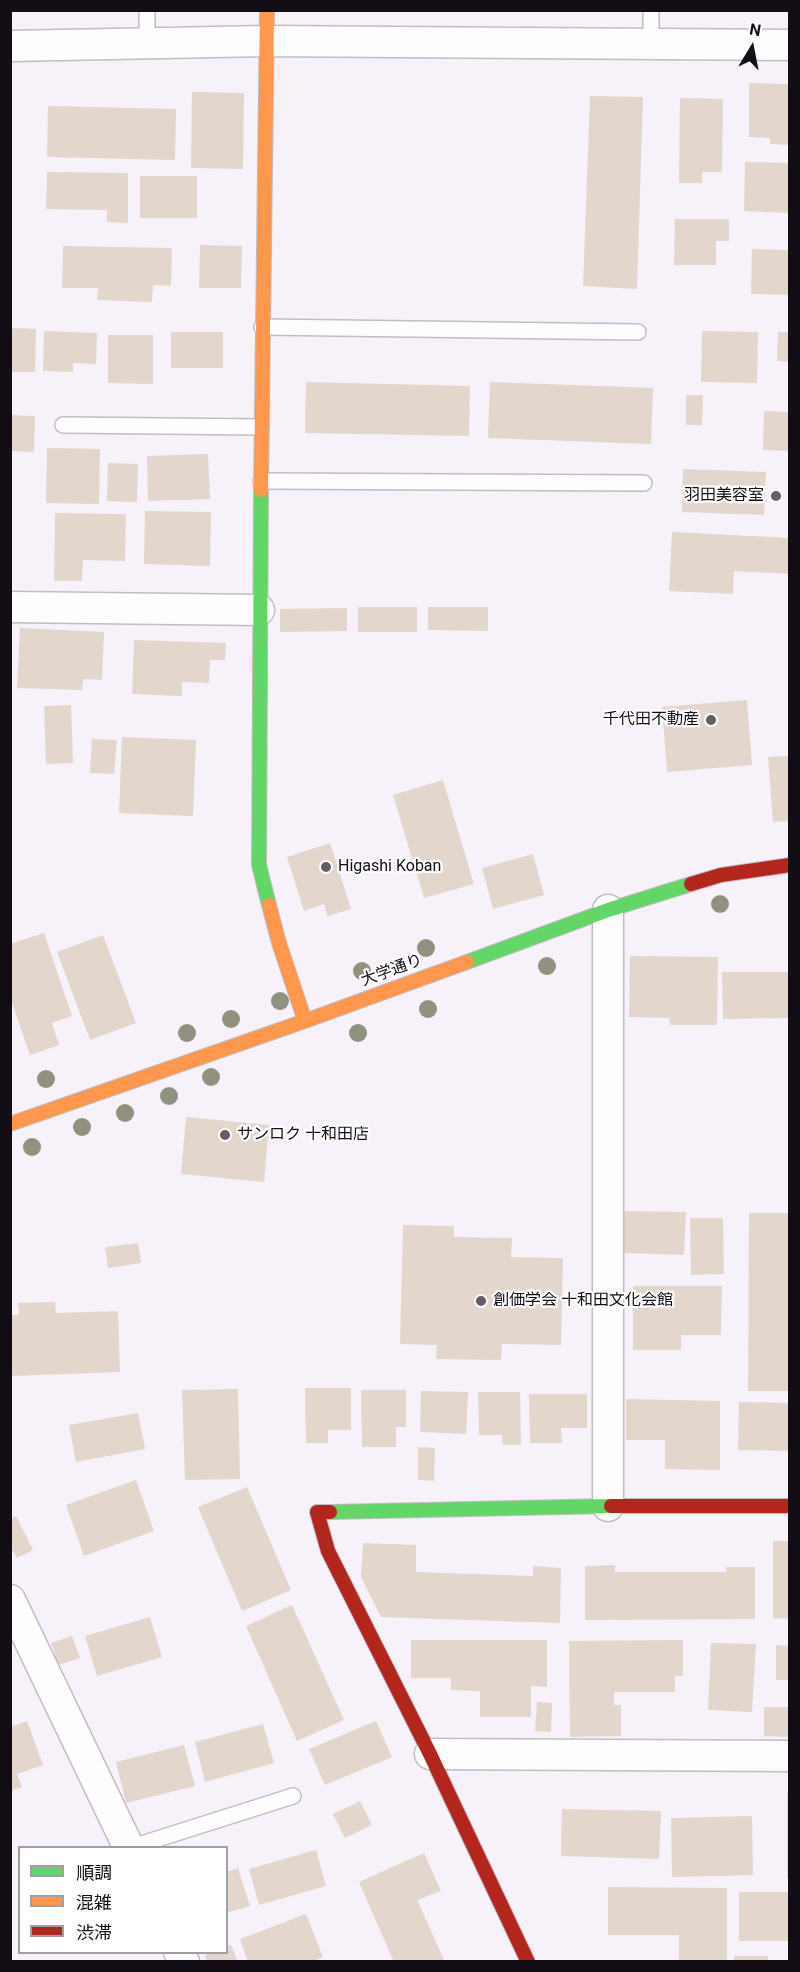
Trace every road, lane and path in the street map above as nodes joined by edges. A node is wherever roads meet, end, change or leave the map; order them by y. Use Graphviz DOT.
graph roads {
  1 [pos="147,10"];
  2 [pos="267,10"];
  3 [pos="651,10"];
  4 [pos="266,41"];
  5 [pos="147,43"];
  6 [pos="651,45"];
  7 [pos="789,45"];
  8 [pos="10,46"];
  9 [pos="262,327"];
  10 [pos="638,332"];
  11 [pos="63,425"];
  12 [pos="261,427"];
  13 [pos="261,482"];
  14 [pos="644,483"];
  15 [pos="10,607"];
  16 [pos="259,610"];
  17 [pos="789,866"];
  18 [pos="608,910"];
  19 [pos="305,1021"];
  20 [pos="10,1124"];
  21 [pos="608,1506"];
  22 [pos="789,1506"];
  23 [pos="10,1600"];
  24 [pos="430,1754"];
  25 [pos="789,1756"];
  26 [pos="293,1796"];
  27 [pos="128,1846"];
  28 [pos="135,1846"];
  29 [pos="528,1962"];
  1 -- 5 [label="lane"];
  2 -- 4 [label="street"];
  3 -- 6 [label="lane"];
  4 -- 5 [label="street"];
  4 -- 6 [label="street"];
  4 -- 9 [label="street"];
  5 -- 8 [label="street"];
  6 -- 7 [label="street"];
  9 -- 10 [label="lane"];
  9 -- 12 [label="street"];
  11 -- 12 [label="lane"];
  12 -- 13 [label="street"];
  13 -- 14 [label="lane"];
  13 -- 16 [label="street"];
  15 -- 16 [label="street"];
  16 -- 19 [label="street"];
  17 -- 18 [label="street, 大学通り"];
  18 -- 19 [label="street, 大学通り"];
  18 -- 21 [label="street"];
  19 -- 20 [label="street, 大学通り"];
  21 -- 22 [label="street"];
  21 -- 24 [label="street"];
  23 -- 27 [label="street"];
  24 -- 25 [label="street"];
  24 -- 29 [label="street"];
  26 -- 28 [label="lane"];
}
